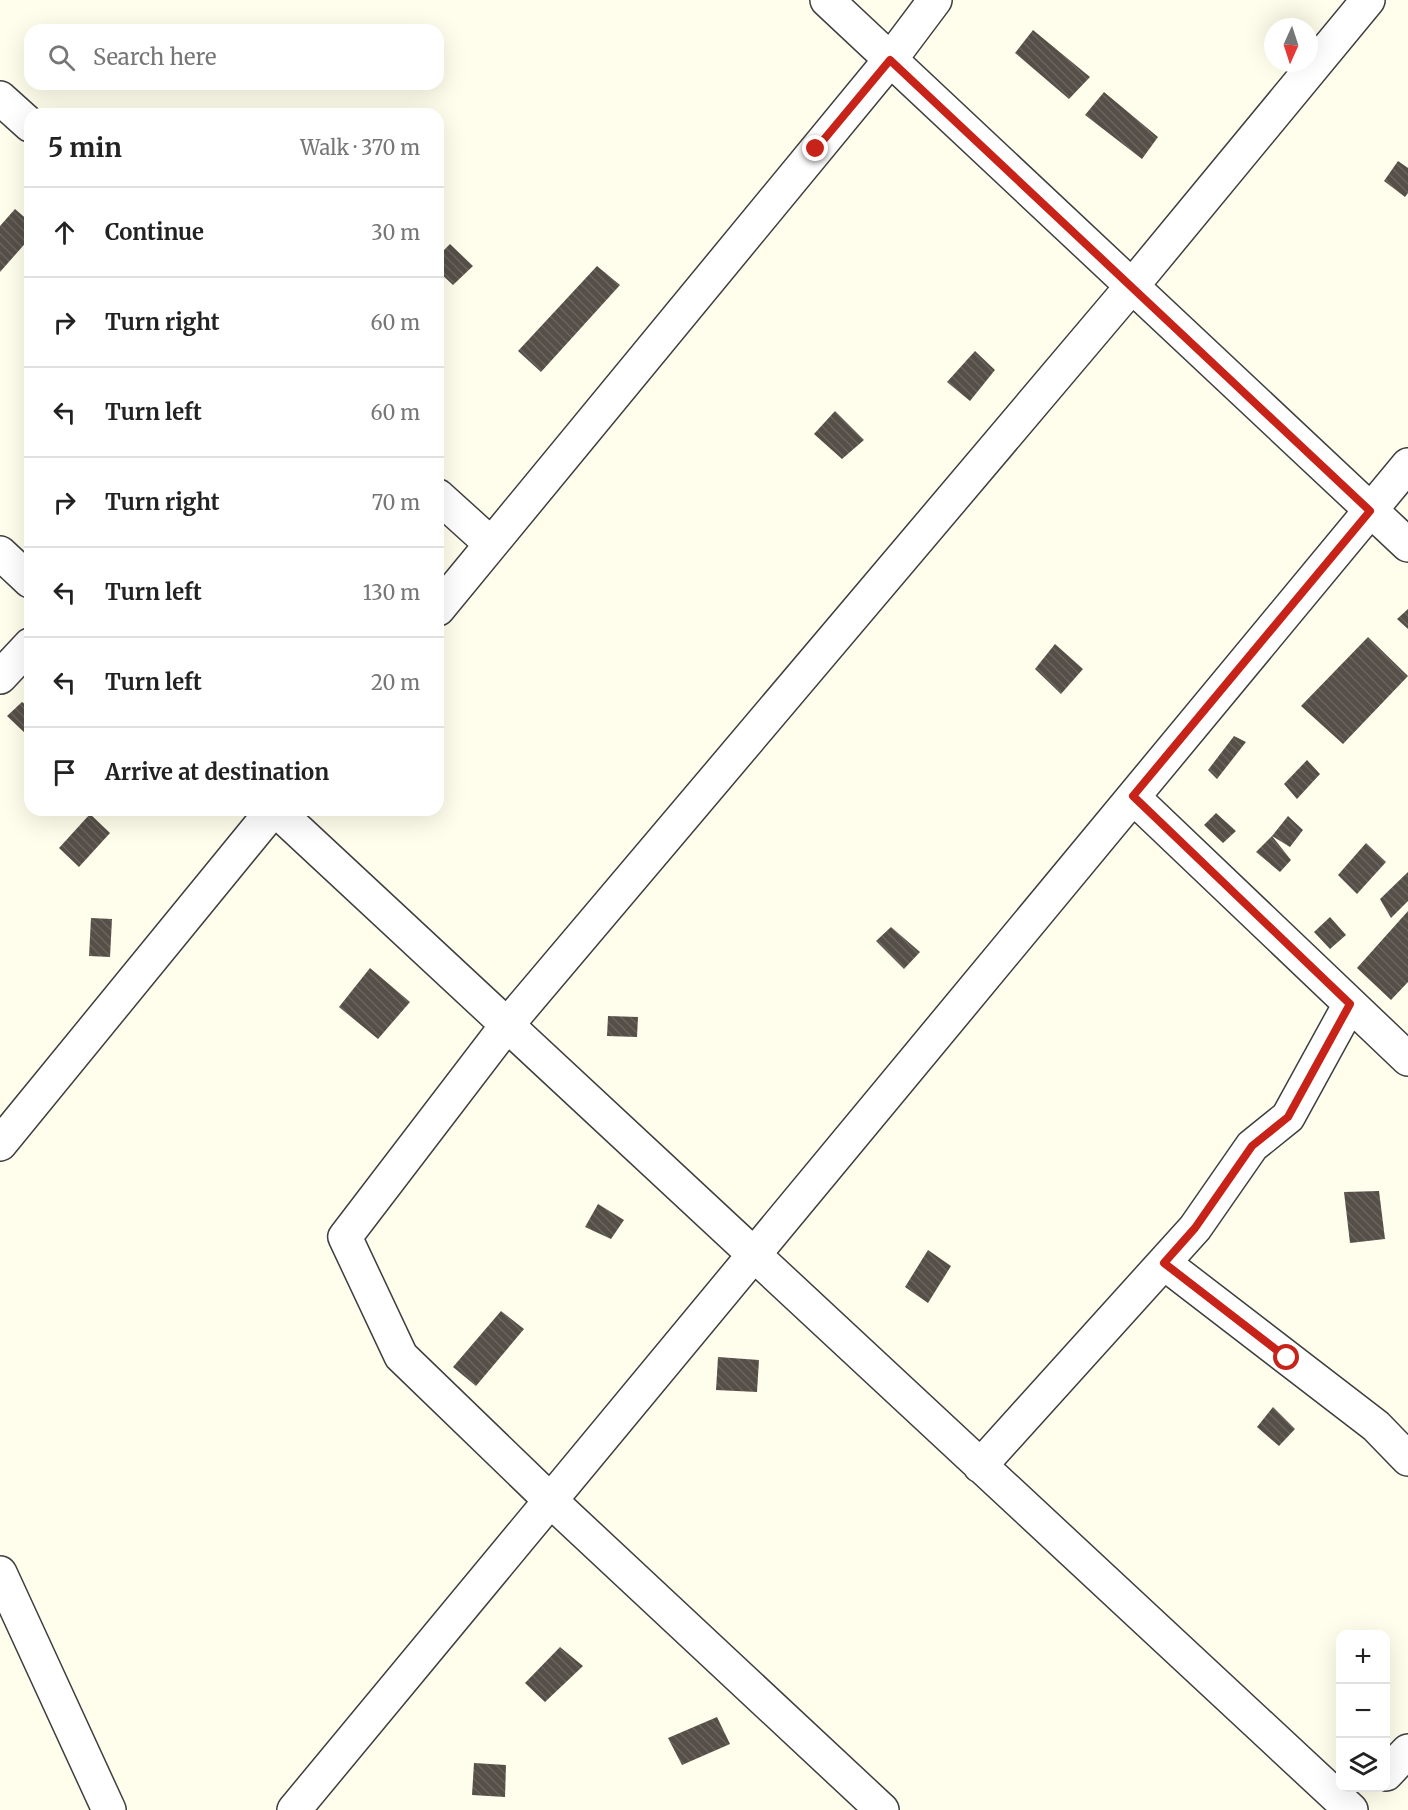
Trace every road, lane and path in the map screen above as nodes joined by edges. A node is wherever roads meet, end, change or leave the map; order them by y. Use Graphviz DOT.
graph roads {
  1 [pos="827,0"];
  2 [pos="935,0"];
  3 [pos="1368,0"];
  4 [pos="890,60"];
  5 [pos="0,98"];
  6 [pos="24,120"];
  7 [pos="1132,286"];
  8 [pos="1408,465"];
  9 [pos="444,501"];
  10 [pos="1370,511"];
  11 [pos="491,544"];
  12 [pos="1408,545"];
  13 [pos="0,553"];
  14 [pos="24,575"];
  15 [pos="444,602"];
  16 [pos="24,651"];
  17 [pos="0,677"];
  18 [pos="1133,796"];
  19 [pos="269,816"];
  20 [pos="281,816"];
  21 [pos="1350,1004"];
  22 [pos="507,1025"];
  23 [pos="1408,1059"];
  24 [pos="0,1144"];
  25 [pos="754,1254"];
  26 [pos="1164,1263"];
  27 [pos="1408,1460"];
  28 [pos="980,1466"];
  29 [pos="550,1500"];
  30 [pos="0,1573"];
  31 [pos="1408,1750"];
  32 [pos="1390,1770"];
  33 [pos="1368,1792"];
  34 [pos="109,1810"];
  35 [pos="294,1810"];
  36 [pos="882,1810"];
  37 [pos="1351,1810"];
  1 -- 4 [label="street"];
  2 -- 4 [label="street"];
  3 -- 7 [label="street"];
  4 -- 7 [label="street"];
  4 -- 11 [label="street"];
  5 -- 6 [label="street"];
  7 -- 10 [label="street"];
  7 -- 22 [label="street"];
  8 -- 10 [label="street"];
  9 -- 11 [label="street"];
  10 -- 12 [label="street"];
  10 -- 18 [label="street"];
  11 -- 15 [label="street"];
  13 -- 14 [label="street"];
  16 -- 17 [label="street"];
  18 -- 21 [label="street"];
  18 -- 25 [label="street"];
  19 -- 24 [label="street"];
  20 -- 22 [label="street"];
  21 -- 23 [label="street"];
  21 -- 26 [label="street"];
  22 -- 25 [label="street"];
  22 -- 29 [label="street"];
  25 -- 28 [label="street"];
  25 -- 29 [label="street"];
  26 -- 27 [label="street"];
  26 -- 28 [label="street"];
  28 -- 37 [label="street"];
  29 -- 35 [label="street"];
  29 -- 36 [label="street"];
  30 -- 34 [label="street"];
  31 -- 32 [label="street"];
  33 -- 37 [label="street"];
}
